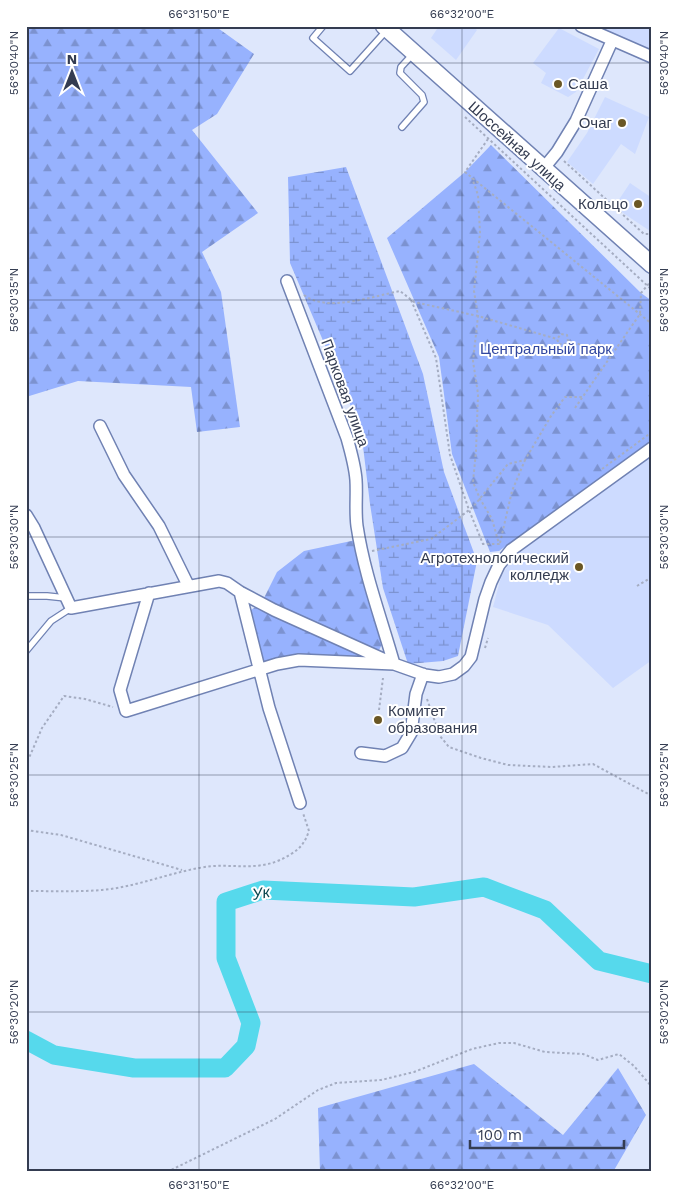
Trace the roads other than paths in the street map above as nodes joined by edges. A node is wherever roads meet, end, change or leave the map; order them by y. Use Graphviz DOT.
graph roads {
  1 [pos="323,26"];
  2 [pos="581,26"];
  3 [pos="386,28"];
  4 [pos="612,41"];
  5 [pos="414,53"];
  6 [pos="652,57"];
  7 [pos="402,127"];
  8 [pos="543,169"];
  9 [pos="652,268"];
  10 [pos="287,281"];
  11 [pos="100,426"];
  12 [pos="652,448"];
  13 [pos="26,516"];
  14 [pos="188,586"];
  15 [pos="240,592"];
  16 [pos="149,593"];
  17 [pos="26,596"];
  18 [pos="69,603"];
  19 [pos="26,651"];
  20 [pos="394,664"];
  21 [pos="259,671"];
  22 [pos="423,674"];
  23 [pos="361,754"];
  24 [pos="300,803"];
  1 -- 3 [label="lane"];
  2 -- 4 [label="street"];
  3 -- 5 [label="main road, Шоссейная улица"];
  4 -- 6 [label="street"];
  4 -- 8 [label="street"];
  5 -- 7 [label="lane"];
  5 -- 8 [label="main road, Шоссейная улица"];
  8 -- 9 [label="main road, Шоссейная улица"];
  10 -- 20 [label="street, Парковая улица"];
  11 -- 14 [label="street"];
  12 -- 22 [label="street"];
  13 -- 18 [label="street"];
  14 -- 15 [label="street"];
  14 -- 16 [label="street"];
  15 -- 20 [label="street"];
  15 -- 21 [label="street"];
  16 -- 18 [label="street"];
  16 -- 21 [label="street"];
  17 -- 18 [label="lane"];
  18 -- 19 [label="lane"];
  20 -- 21 [label="street"];
  20 -- 22 [label="street"];
  21 -- 24 [label="street"];
  22 -- 23 [label="street"];
}
